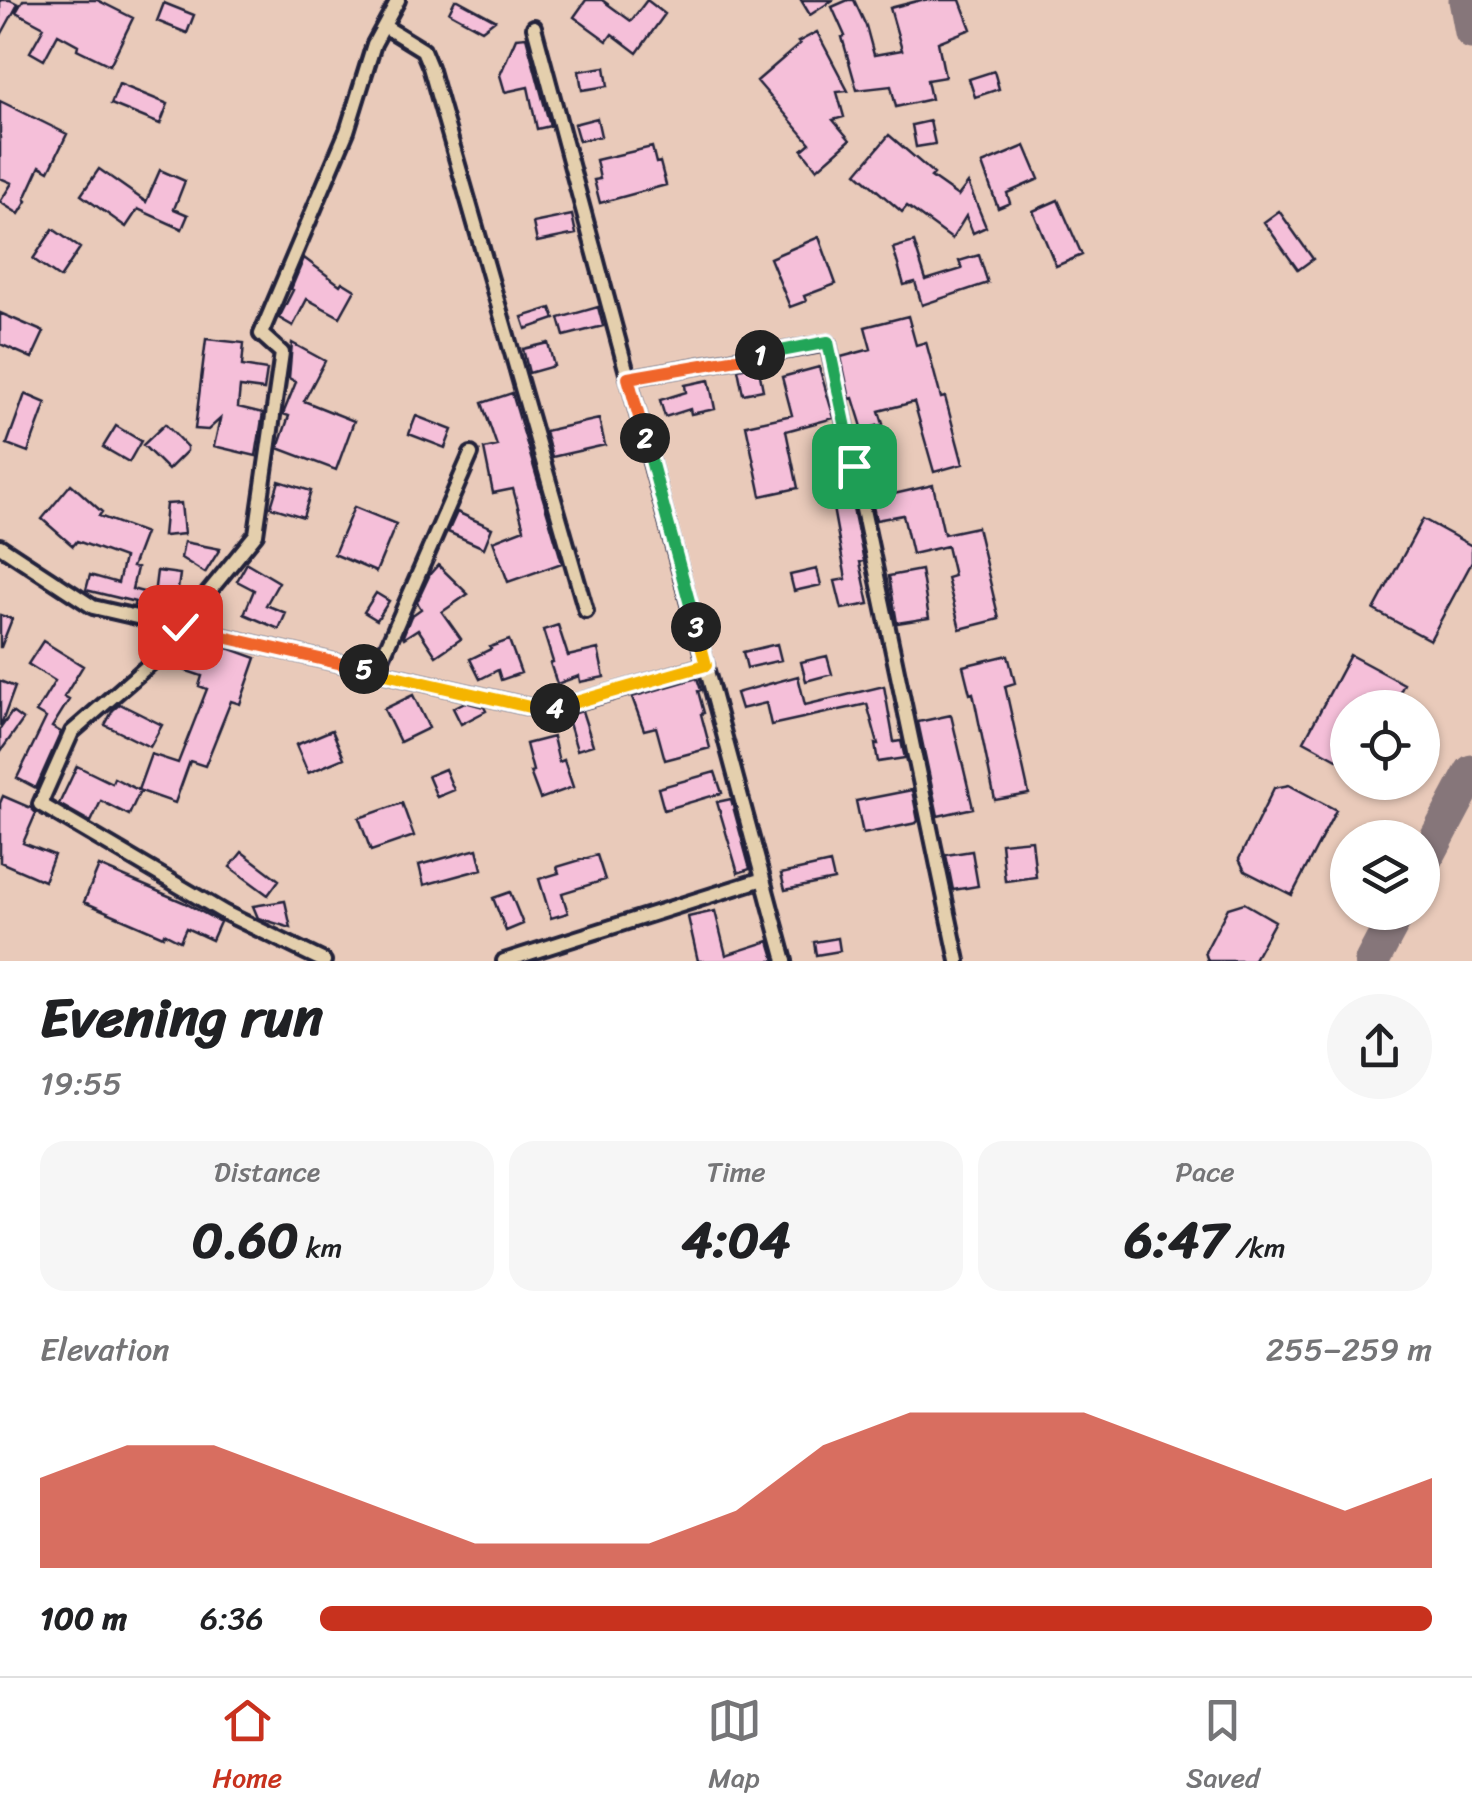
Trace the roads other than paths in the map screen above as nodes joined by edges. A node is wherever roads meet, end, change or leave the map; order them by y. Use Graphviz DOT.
graph roads {
  1 [pos="398,0"];
  2 [pos="384,26"];
  3 [pos="534,27"];
  4 [pos="628,378"];
  5 [pos="471,454"];
  6 [pos="0,546"];
  7 [pos="586,612"];
  8 [pos="180,627"];
  9 [pos="706,665"];
  10 [pos="376,672"];
  11 [pos="764,879"];
  12 [pos="324,961"];
  13 [pos="504,961"];
  14 [pos="786,961"];
  15 [pos="958,961"];
  1 -- 2 [label="street"];
  2 -- 7 [label="street"];
  2 -- 8 [label="street"];
  3 -- 4 [label="street"];
  4 -- 9 [label="street"];
  4 -- 15 [label="street"];
  5 -- 10 [label="street"];
  6 -- 8 [label="street"];
  8 -- 10 [label="street"];
  8 -- 12 [label="street"];
  9 -- 10 [label="street"];
  9 -- 11 [label="street"];
  11 -- 13 [label="street"];
  11 -- 14 [label="street"];
}
